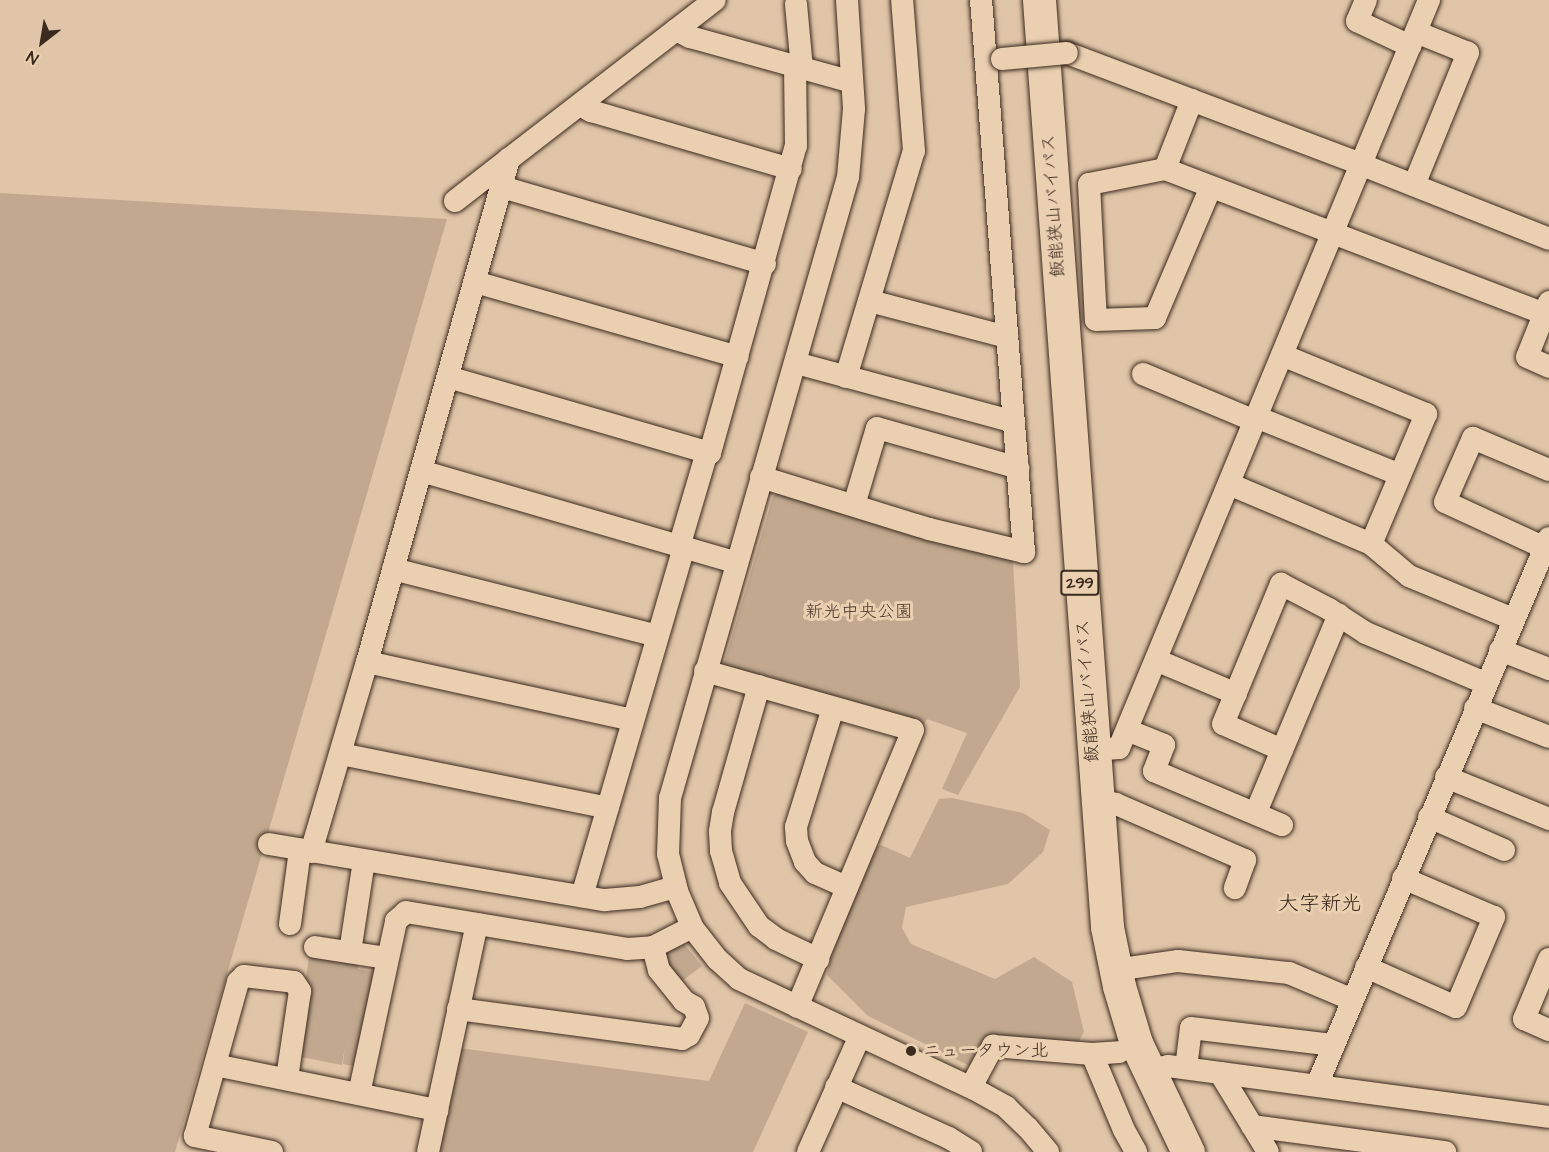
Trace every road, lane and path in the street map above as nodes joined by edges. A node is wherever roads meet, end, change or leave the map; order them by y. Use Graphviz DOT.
graph roads {
  1 [pos="715,0"];
  2 [pos="847,0"];
  3 [pos="902,0"];
  4 [pos="981,0"];
  5 [pos="1019,0"];
  6 [pos="1039,0"];
  7 [pos="1366,0"];
  8 [pos="1429,0"];
  9 [pos="796,4"];
  10 [pos="676,30"];
  11 [pos="1413,39"];
  12 [pos="994,61"];
  13 [pos="798,68"];
  14 [pos="852,82"];
  15 [pos="1192,100"];
  16 [pos="580,105"];
  17 [pos="509,159"];
  18 [pos="1360,164"];
  19 [pos="791,169"];
  20 [pos="1165,169"];
  21 [pos="1414,185"];
  22 [pos="502,187"];
  23 [pos="1211,187"];
  24 [pos="455,201"];
  25 [pos="1333,233"];
  26 [pos="1549,238"];
  27 [pos="765,264"];
  28 [pos="475,282"];
  29 [pos="870,301"];
  30 [pos="1547,308"];
  31 [pos="1007,337"];
  32 [pos="1282,355"];
  33 [pos="738,357"];
  34 [pos="796,363"];
  35 [pos="1549,367"];
  36 [pos="1143,374"];
  37 [pos="448,377"];
  38 [pos="846,377"];
  39 [pos="1256,419"];
  40 [pos="1014,423"];
  41 [pos="707,452"];
  42 [pos="1018,468"];
  43 [pos="1549,470"];
  44 [pos="421,471"];
  45 [pos="1400,475"];
  46 [pos="761,477"];
  47 [pos="1229,484"];
  48 [pos="854,505"];
  49 [pos="1547,543"];
  50 [pos="1371,544"];
  51 [pos="681,547"];
  52 [pos="737,563"];
  53 [pos="393,569"];
  54 [pos="1540,582"];
  55 [pos="1339,615"];
  56 [pos="1513,619"];
  57 [pos="657,636"];
  58 [pos="1500,650"];
  59 [pos="1156,660"];
  60 [pos="368,662"];
  61 [pos="1549,669"];
  62 [pos="705,671"];
  63 [pos="1485,683"];
  64 [pos="759,686"];
  65 [pos="1236,694"];
  66 [pos="833,708"];
  67 [pos="1475,708"];
  68 [pos="633,720"];
  69 [pos="1127,729"];
  70 [pos="1549,737"];
  71 [pos="1092,750"];
  72 [pos="1282,750"];
  73 [pos="341,754"];
  74 [pos="1446,777"];
  75 [pos="1096,800"];
  76 [pos="608,808"];
  77 [pos="1256,812"];
  78 [pos="1429,817"];
  79 [pos="1549,819"];
  80 [pos="1282,825"];
  81 [pos="269,844"];
  82 [pos="1504,850"];
  83 [pos="305,851"];
  84 [pos="364,861"];
  85 [pos="1404,878"];
  86 [pos="676,887"];
  87 [pos="846,887"];
  88 [pos="1235,888"];
  89 [pos="582,896"];
  90 [pos="290,924"];
  91 [pos="477,924"];
  92 [pos="692,927"];
  93 [pos="315,947"];
  94 [pos="653,947"];
  95 [pos="350,952"];
  96 [pos="387,958"];
  97 [pos="818,959"];
  98 [pos="1549,959"];
  99 [pos="1366,967"];
  100 [pos="1115,970"];
  101 [pos="1353,1000"];
  102 [pos="797,1007"];
  103 [pos="458,1009"];
  104 [pos="1549,1030"];
  105 [pos="860,1036"];
  106 [pos="1334,1045"];
  107 [pos="1105,1053"];
  108 [pos="216,1065"];
  109 [pos="1186,1068"];
  110 [pos="1148,1070"];
  111 [pos="1220,1073"];
  112 [pos="287,1078"];
  113 [pos="1317,1085"];
  114 [pos="836,1087"];
  115 [pos="971,1087"];
  116 [pos="359,1094"];
  117 [pos="437,1110"];
  118 [pos="1549,1117"];
  119 [pos="1252,1126"];
  120 [pos="1415,1150"];
  121 [pos="272,1152"];
  122 [pos="428,1152"];
  123 [pos="808,1152"];
  124 [pos="971,1152"];
  125 [pos="1047,1152"];
  126 [pos="1136,1152"];
  127 [pos="1164,1152"];
  128 [pos="1188,1152"];
  129 [pos="1268,1152"];
  130 [pos="1445,1152"];
  1 -- 10 [label="street"];
  2 -- 14 [label="street"];
  3 -- 29 [label="street"];
  4 -- 12 [label="street"];
  5 -- 107 [label="highway, 飯能狭山バイパス / 299"];
  6 -- 71 [label="highway, 飯能狭山バイパス / 299"];
  7 -- 11 [label="street"];
  8 -- 11 [label="street"];
  9 -- 13 [label="street"];
  10 -- 13 [label="street"];
  10 -- 16 [label="street"];
  11 -- 18 [label="street"];
  11 -- 21 [label="street"];
  12 -- 15 [label="street, bridge"];
  12 -- 31 [label="street"];
  13 -- 14 [label="street"];
  13 -- 19 [label="street"];
  14 -- 34 [label="street"];
  15 -- 18 [label="street"];
  15 -- 20 [label="street"];
  16 -- 17 [label="street"];
  16 -- 19 [label="street"];
  17 -- 22 [label="street"];
  17 -- 24 [label="street"];
  18 -- 21 [label="street"];
  18 -- 25 [label="street"];
  19 -- 27 [label="street"];
  20 -- 23 [label="street"];
  20 -- 23 [label="street"];
  21 -- 26 [label="street"];
  22 -- 27 [label="street"];
  22 -- 28 [label="street"];
  23 -- 25 [label="street"];
  25 -- 30 [label="street"];
  25 -- 32 [label="street"];
  27 -- 33 [label="street"];
  28 -- 33 [label="street"];
  28 -- 37 [label="street"];
  29 -- 31 [label="street"];
  29 -- 38 [label="street"];
  30 -- 35 [label="street"];
  31 -- 40 [label="street"];
  32 -- 39 [label="street"];
  32 -- 45 [label="street"];
  33 -- 41 [label="street"];
  34 -- 38 [label="street"];
  34 -- 46 [label="street"];
  36 -- 39 [label="street"];
  37 -- 41 [label="street"];
  37 -- 44 [label="street"];
  38 -- 40 [label="street"];
  39 -- 45 [label="street"];
  39 -- 47 [label="street"];
  40 -- 42 [label="street"];
  41 -- 51 [label="street"];
  42 -- 48 [label="street"];
  42 -- 48 [label="street"];
  43 -- 49 [label="street"];
  44 -- 51 [label="street"];
  44 -- 53 [label="street"];
  45 -- 50 [label="street"];
  46 -- 48 [label="street"];
  46 -- 52 [label="street"];
  47 -- 50 [label="street"];
  47 -- 59 [label="street"];
  49 -- 54 [label="street"];
  50 -- 56 [label="street"];
  51 -- 52 [label="street"];
  51 -- 57 [label="street"];
  52 -- 62 [label="street"];
  53 -- 57 [label="street"];
  53 -- 60 [label="street"];
  54 -- 56 [label="street"];
  55 -- 63 [label="street"];
  55 -- 65 [label="street"];
  55 -- 72 [label="street"];
  56 -- 58 [label="street"];
  57 -- 68 [label="street"];
  58 -- 61 [label="street"];
  58 -- 63 [label="street"];
  59 -- 65 [label="street"];
  59 -- 69 [label="street"];
  60 -- 68 [label="street"];
  60 -- 73 [label="street"];
  62 -- 64 [label="street"];
  62 -- 86 [label="street"];
  63 -- 67 [label="street"];
  64 -- 66 [label="street"];
  64 -- 97 [label="street"];
  65 -- 72 [label="street"];
  66 -- 87 [label="street"];
  66 -- 87 [label="street"];
  67 -- 70 [label="street"];
  67 -- 74 [label="street"];
  68 -- 76 [label="street"];
  69 -- 71 [label="street"];
  69 -- 77 [label="street"];
  71 -- 75 [label="highway, 飯能狭山バイパス / 299"];
  72 -- 77 [label="street"];
  73 -- 76 [label="street"];
  73 -- 83 [label="street"];
  74 -- 78 [label="street"];
  74 -- 79 [label="street"];
  75 -- 88 [label="street"];
  75 -- 100 [label="highway, 飯能狭山バイパス / 299"];
  76 -- 89 [label="street"];
  77 -- 80 [label="street"];
  78 -- 82 [label="street"];
  78 -- 85 [label="street"];
  81 -- 83 [label="street"];
  83 -- 84 [label="street"];
  83 -- 90 [label="street"];
  84 -- 89 [label="street"];
  84 -- 95 [label="street"];
  85 -- 99 [label="street"];
  85 -- 99 [label="street"];
  86 -- 89 [label="street"];
  86 -- 92 [label="street"];
  87 -- 97 [label="street"];
  91 -- 94 [label="street"];
  91 -- 96 [label="street"];
  91 -- 103 [label="street"];
  92 -- 94 [label="street"];
  92 -- 102 [label="street"];
  93 -- 95 [label="street"];
  94 -- 103 [label="street"];
  95 -- 96 [label="street"];
  96 -- 116 [label="street"];
  97 -- 102 [label="street"];
  98 -- 104 [label="street"];
  99 -- 101 [label="street"];
  100 -- 101 [label="street"];
  100 -- 110 [label="highway, 飯能狭山バイパス / 299"];
  101 -- 106 [label="street"];
  102 -- 105 [label="street"];
  103 -- 117 [label="street"];
  105 -- 114 [label="street"];
  105 -- 115 [label="street"];
  106 -- 109 [label="street"];
  106 -- 113 [label="street"];
  107 -- 115 [label="street"];
  107 -- 126 [label="street"];
  107 -- 127 [label="highway, 飯能狭山バイパス / 299"];
  108 -- 112 [label="street"];
  108 -- 112 [label="street"];
  108 -- 121 [label="street"];
  109 -- 110 [label="street"];
  109 -- 111 [label="street"];
  110 -- 128 [label="highway, 飯能狭山バイパス / 299"];
  111 -- 113 [label="street"];
  111 -- 119 [label="street"];
  112 -- 116 [label="street"];
  113 -- 118 [label="street"];
  114 -- 123 [label="street"];
  114 -- 124 [label="street"];
  115 -- 125 [label="street"];
  116 -- 117 [label="street"];
  117 -- 122 [label="street"];
  119 -- 120 [label="street"];
  119 -- 129 [label="street"];
  120 -- 130 [label="street"];
}
